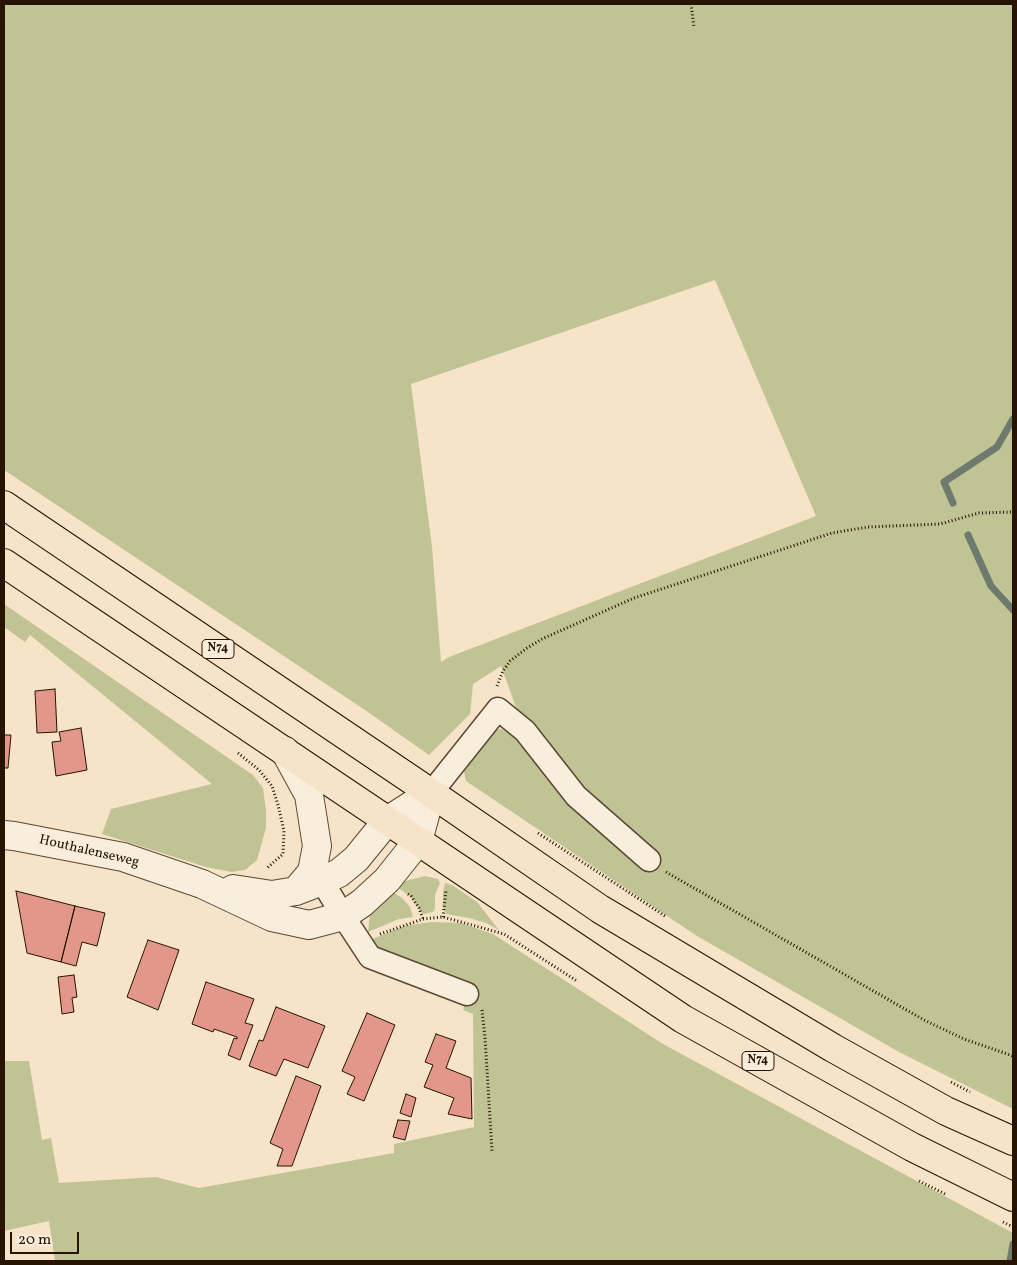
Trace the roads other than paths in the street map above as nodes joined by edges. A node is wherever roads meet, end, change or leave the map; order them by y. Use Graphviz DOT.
graph roads {
  1 [pos="4,504"];
  2 [pos="4,563"];
  3 [pos="285,752"];
  4 [pos="431,793"];
  5 [pos="387,821"];
  6 [pos="4,835"];
  7 [pos="418,841"];
  8 [pos="649,860"];
  9 [pos="322,881"];
  10 [pos="202,884"];
  11 [pos="296,892"];
  12 [pos="343,916"];
  13 [pos="468,994"];
  14 [pos="1013,1141"];
  15 [pos="1013,1197"];
  1 -- 4 [label="highway, N74"];
  2 -- 3 [label="highway, N74"];
  3 -- 5 [label="highway, N74"];
  3 -- 11 [label="street"];
  4 -- 5 [label="street, Houthalenseweg"];
  4 -- 7 [label="street, Houthalenseweg"];
  4 -- 8 [label="street"];
  4 -- 14 [label="highway, N74"];
  5 -- 7 [label="highway, N74"];
  5 -- 9 [label="street, Houthalenseweg"];
  6 -- 10 [label="street, Houthalenseweg"];
  7 -- 12 [label="street, Houthalenseweg"];
  7 -- 15 [label="highway, N74"];
  9 -- 11 [label="street, Houthalenseweg"];
  9 -- 12 [label="street"];
  10 -- 11 [label="street, Houthalenseweg"];
  10 -- 12 [label="street, Houthalenseweg"];
  12 -- 13 [label="street"];
}
